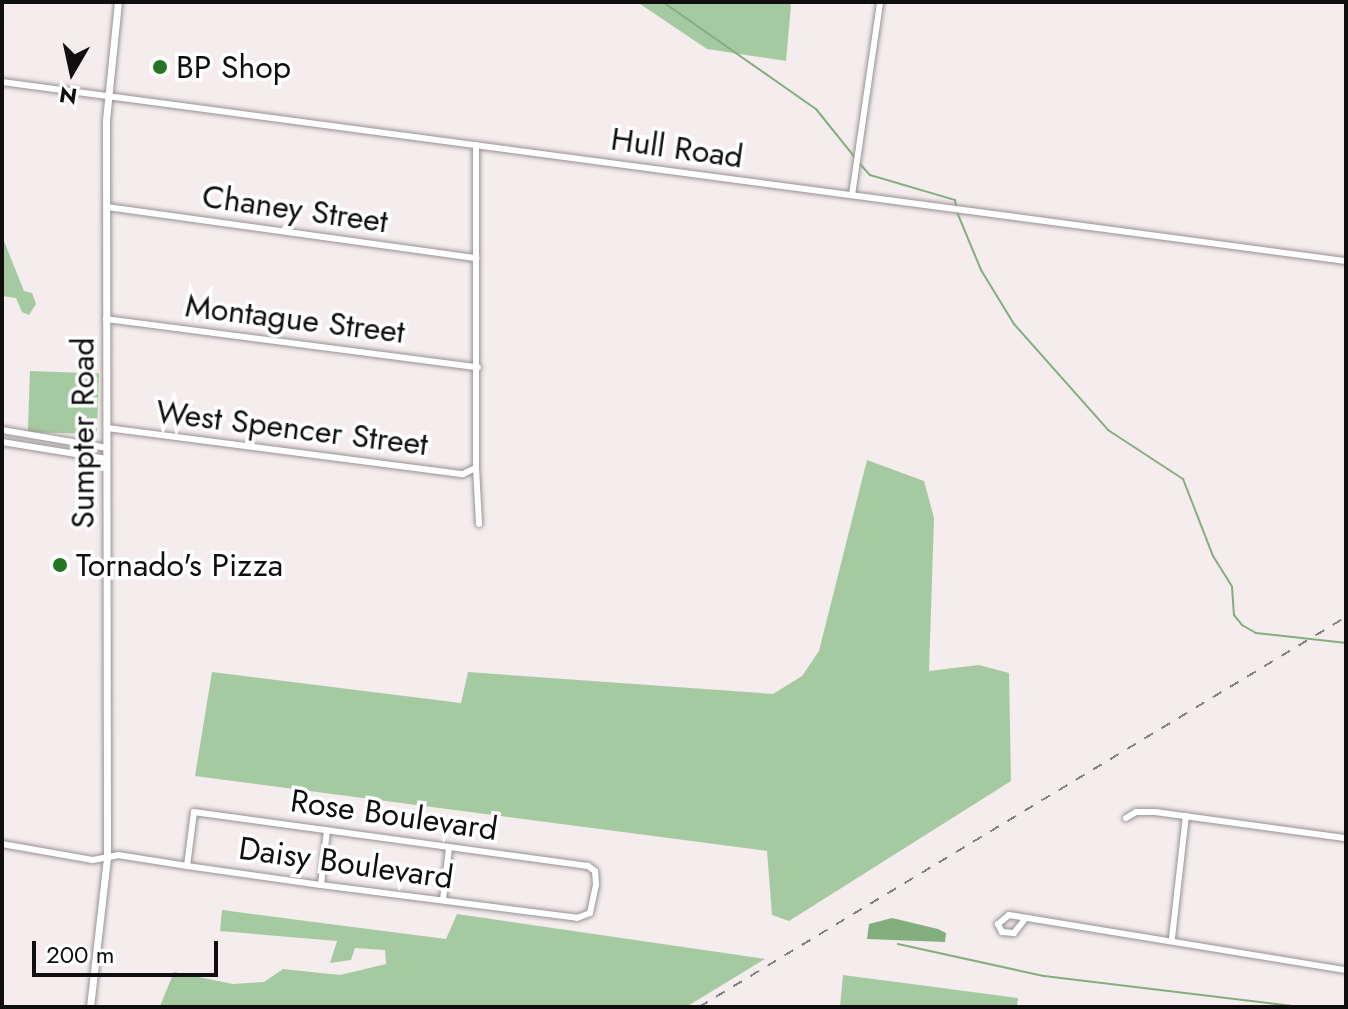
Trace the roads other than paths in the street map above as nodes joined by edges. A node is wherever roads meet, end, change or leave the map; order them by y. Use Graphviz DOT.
graph roads {
  1 [pos="118,2"];
  2 [pos="880,2"];
  3 [pos="2,82"];
  4 [pos="107,95"];
  5 [pos="476,145"];
  6 [pos="852,195"];
  7 [pos="107,207"];
  8 [pos="476,258"];
  9 [pos="1346,261"];
  10 [pos="106,319"];
  11 [pos="478,367"];
  12 [pos="107,428"];
  13 [pos="2,430"];
  14 [pos="2,442"];
  15 [pos="107,448"];
  16 [pos="107,459"];
  17 [pos="473,470"];
  18 [pos="479,524"];
  19 [pos="1186,816"];
  20 [pos="1126,818"];
  21 [pos="327,830"];
  22 [pos="1346,838"];
  23 [pos="2,844"];
  24 [pos="449,847"];
  25 [pos="107,858"];
  26 [pos="187,866"];
  27 [pos="321,885"];
  28 [pos="443,900"];
  29 [pos="579,917"];
  30 [pos="1025,919"];
  31 [pos="1172,938"];
  32 [pos="1346,970"];
  33 [pos="90,1007"];
  1 -- 4 [label="street, Sumpter Road"];
  2 -- 6 [label="street"];
  3 -- 4 [label="street, Hull Road"];
  4 -- 5 [label="street, Hull Road"];
  4 -- 7 [label="street, Sumpter Road"];
  5 -- 6 [label="street, Hull Road"];
  5 -- 8 [label="street"];
  6 -- 9 [label="street, Hull Road"];
  7 -- 8 [label="street, Chaney Street"];
  7 -- 10 [label="street, Sumpter Road"];
  8 -- 11 [label="street"];
  10 -- 11 [label="street, Montague Street"];
  10 -- 12 [label="street, Sumpter Road"];
  11 -- 17 [label="street"];
  12 -- 15 [label="street, Sumpter Road"];
  12 -- 17 [label="street, West Spencer Street"];
  13 -- 15 [label="street"];
  14 -- 16 [label="street"];
  15 -- 16 [label="street, Sumpter Road"];
  16 -- 25 [label="street, Sumpter Road"];
  17 -- 18 [label="street"];
  19 -- 20 [label="street"];
  19 -- 22 [label="street"];
  19 -- 31 [label="street"];
  21 -- 24 [label="street, Rose Boulevard"];
  21 -- 26 [label="street, Rose Boulevard"];
  21 -- 27 [label="street"];
  23 -- 25 [label="street, Daisy Boulevard"];
  24 -- 28 [label="street"];
  24 -- 29 [label="street, Rose Boulevard"];
  25 -- 26 [label="street, Daisy Boulevard"];
  25 -- 33 [label="street, Sumpter Road"];
  26 -- 27 [label="street, Daisy Boulevard"];
  27 -- 28 [label="street, Daisy Boulevard"];
  28 -- 29 [label="street, Daisy Boulevard"];
  30 -- 31 [label="street"];
  31 -- 32 [label="street"];
}
